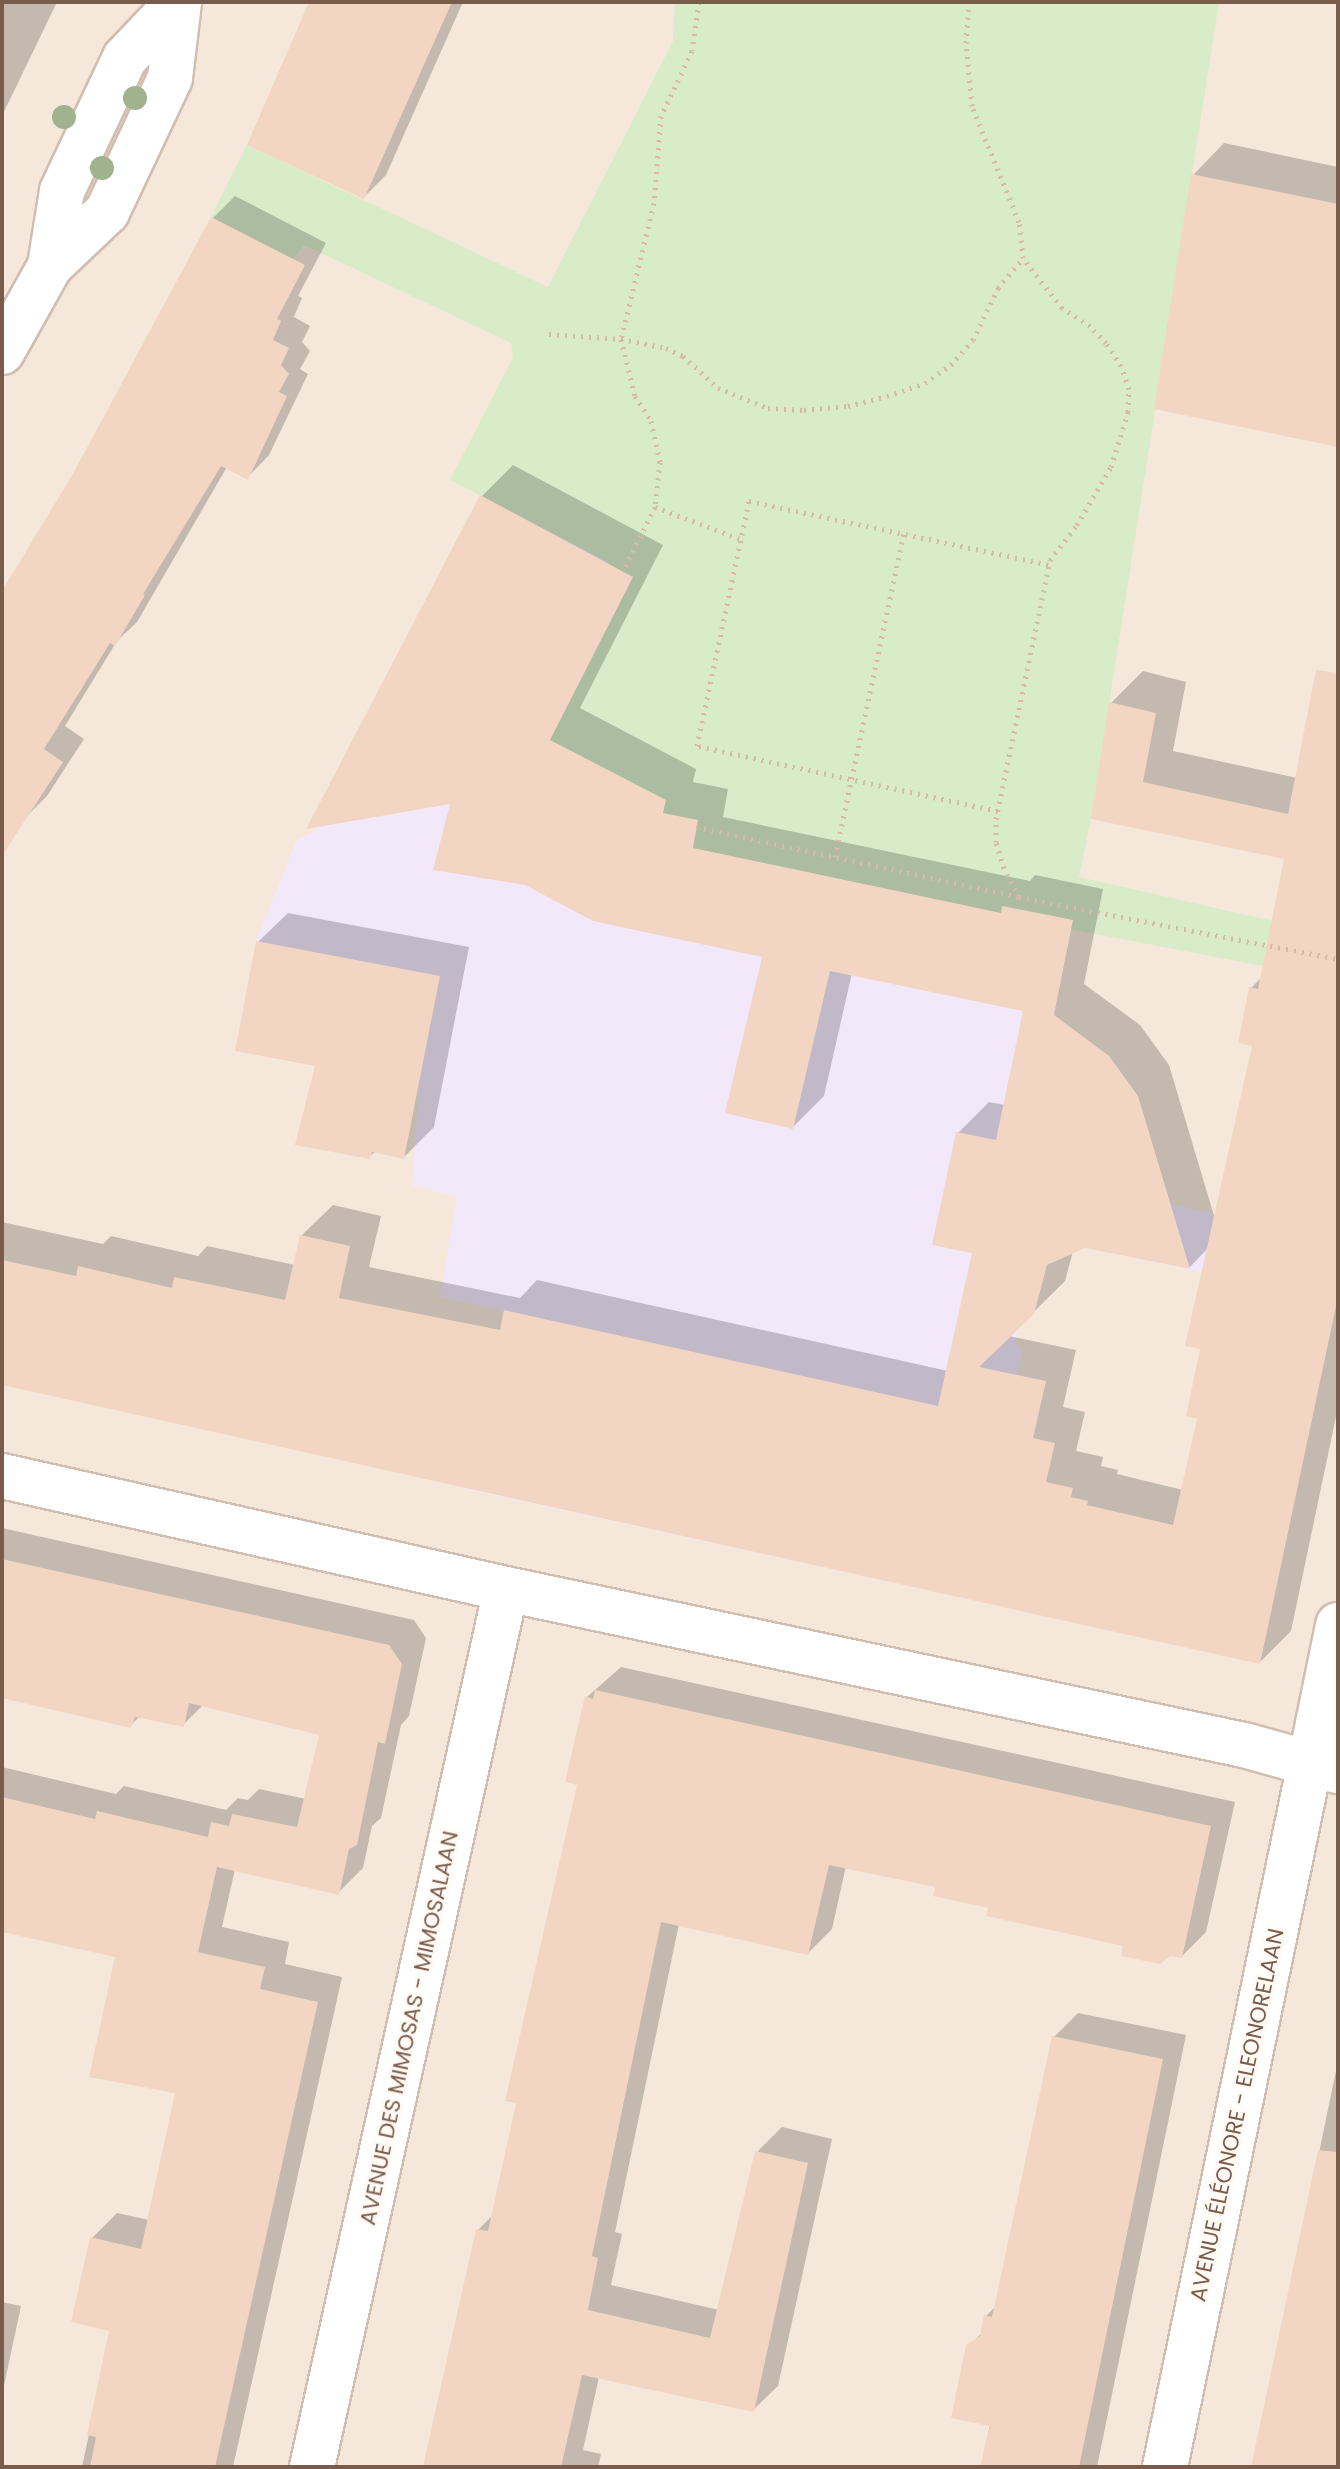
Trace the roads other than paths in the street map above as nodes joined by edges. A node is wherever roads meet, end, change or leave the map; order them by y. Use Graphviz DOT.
graph roads {
  1 [pos="178,2"];
  2 [pos="2,352"];
  3 [pos="2,1476"];
  4 [pos="506,1589"];
  5 [pos="1338,1625"];
  6 [pos="1324,1767"];
  7 [pos="312,2467"];
  8 [pos="1165,2467"];
  1 -- 2 [label="street"];
  3 -- 4 [label="street"];
  4 -- 6 [label="street"];
  4 -- 7 [label="street, AVENUE DES MIMOSAS - MIMOSALAAN"];
  5 -- 6 [label="street, AVENUE ÉLÉONORE - ELEONORELAAN"];
  6 -- 8 [label="street, AVENUE ÉLÉONORE - ELEONORELAAN"];
}
